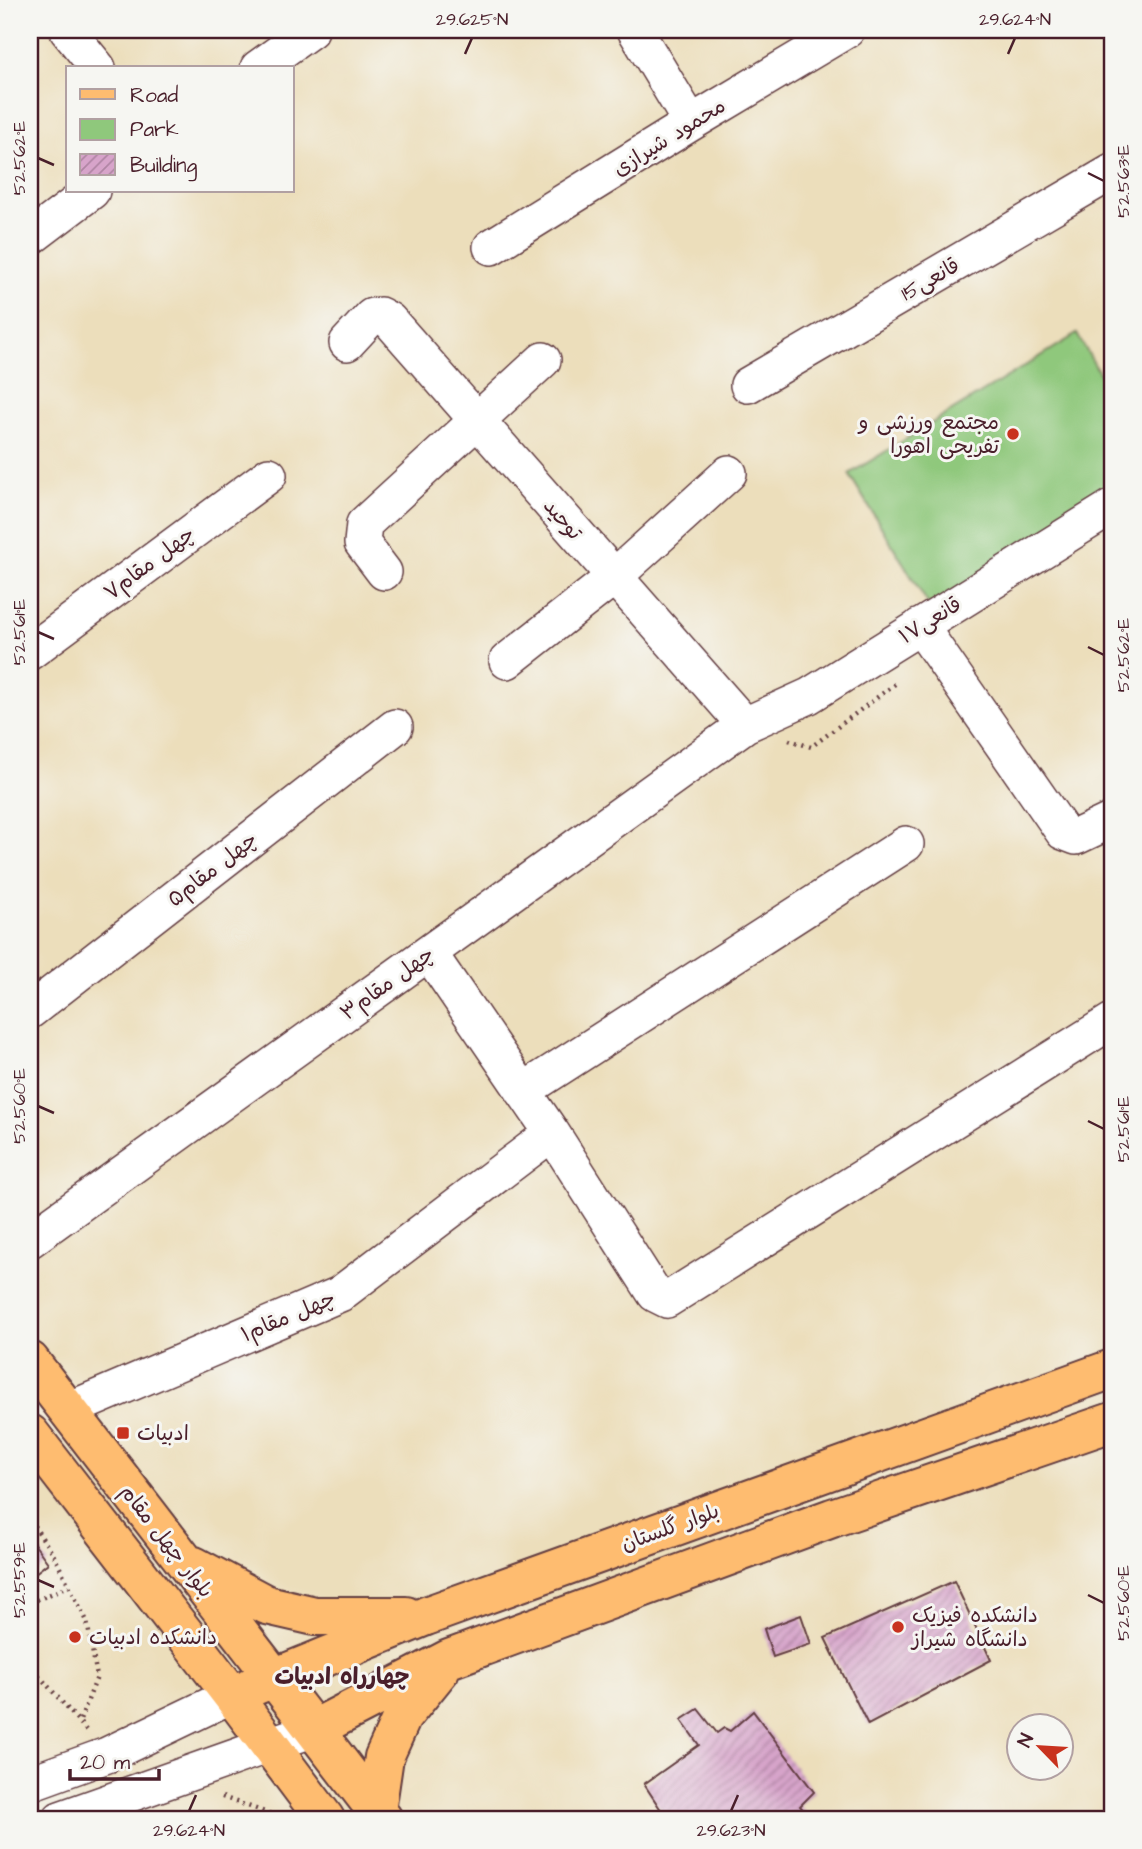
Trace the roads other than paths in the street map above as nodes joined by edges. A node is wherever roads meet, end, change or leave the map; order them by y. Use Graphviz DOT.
graph roads {
  1 [pos="67,30"];
  2 [pos="312,30"];
  3 [pos="635,30"];
  4 [pos="847,30"];
  5 [pos="96,66"];
  6 [pos="261,66"];
  7 [pos="691,123"];
  8 [pos="1112,172"];
  9 [pos="91,192"];
  10 [pos="30,238"];
  11 [pos="491,247"];
  12 [pos="347,343"];
  13 [pos="543,360"];
  14 [pos="748,385"];
  15 [pos="476,421"];
  16 [pos="729,473"];
  17 [pos="268,475"];
  18 [pos="1112,507"];
  19 [pos="384,572"];
  20 [pos="614,577"];
  21 [pos="920,626"];
  22 [pos="30,652"];
  23 [pos="507,661"];
  24 [pos="745,725"];
  25 [pos="395,727"];
  26 [pos="1112,820"];
  27 [pos="906,844"];
  28 [pos="429,953"];
  29 [pos="30,1011"];
  30 [pos="1112,1021"];
  31 [pos="523,1091"];
  32 [pos="552,1133"];
  33 [pos="30,1240"];
  34 [pos="30,1361"];
  35 [pos="1112,1369"];
  36 [pos="68,1410"];
  37 [pos="1112,1422"];
  38 [pos="30,1434"];
  39 [pos="107,1462"];
  40 [pos="815,1474"];
  41 [pos="71,1487"];
  42 [pos="832,1518"];
  43 [pos="182,1560"];
  44 [pos="426,1616"];
  45 [pos="449,1659"];
  46 [pos="273,1678"];
  47 [pos="232,1695"];
  48 [pos="314,1728"];
  49 [pos="269,1744"];
  50 [pos="30,1783"];
  51 [pos="379,1815"];
  52 [pos="60,1819"];
  53 [pos="325,1819"];
  1 -- 5 [label="street"];
  2 -- 6 [label="street"];
  3 -- 7 [label="street"];
  4 -- 7 [label="street, محمود شیرازی"];
  7 -- 11 [label="street, محمود شیرازی"];
  8 -- 14 [label="street, 15قانعی"];
  9 -- 10 [label="street"];
  12 -- 15 [label="street, توحید"];
  13 -- 15 [label="street"];
  15 -- 19 [label="street"];
  15 -- 20 [label="street, توحید"];
  16 -- 20 [label="street"];
  17 -- 22 [label="street, چهل مقام۷"];
  18 -- 21 [label="street, ۱۷قانعی"];
  20 -- 23 [label="street"];
  20 -- 24 [label="street, توحید"];
  21 -- 24 [label="street, ۱۷قانعی"];
  21 -- 26 [label="street"];
  24 -- 28 [label="street, چهل مقام۳"];
  25 -- 29 [label="street, چهل مقام۵"];
  27 -- 31 [label="street"];
  28 -- 31 [label="street"];
  28 -- 33 [label="street, چهل مقام۳"];
  30 -- 32 [label="street"];
  31 -- 32 [label="street"];
  32 -- 36 [label="street, چهل مقام۱"];
  34 -- 36 [label="main road, بلوار چهل مقام"];
  35 -- 40 [label="main road, بلوار گلستان"];
  36 -- 39 [label="main road, بلوار چهل مقام"];
  37 -- 42 [label="main road"];
  38 -- 41 [label="main road, بلوار چهل مقام"];
  39 -- 41 [label="main road"];
  39 -- 43 [label="main road, بلوار چهل مقام"];
  40 -- 42 [label="main road"];
  40 -- 44 [label="main road, بلوار گلستان"];
  41 -- 47 [label="main road, بلوار چهل مقام"];
  42 -- 45 [label="main road"];
  43 -- 44 [label="main road"];
  43 -- 46 [label="main road, بلوار چهل مقام"];
  44 -- 46 [label="main road, بلوار گلستان"];
  45 -- 48 [label="main road"];
  45 -- 51 [label="main road"];
  46 -- 47 [label="main road, بلوار گلستان"];
  46 -- 48 [label="main road, بلوار چهل مقام"];
  47 -- 49 [label="main road, بلوار چهل مقام"];
  47 -- 50 [label="street"];
  48 -- 49 [label="street"];
  48 -- 51 [label="main road, بلوار چهل مقام"];
  49 -- 52 [label="street"];
  49 -- 53 [label="main road, بلوار چهل مقام"];
}
